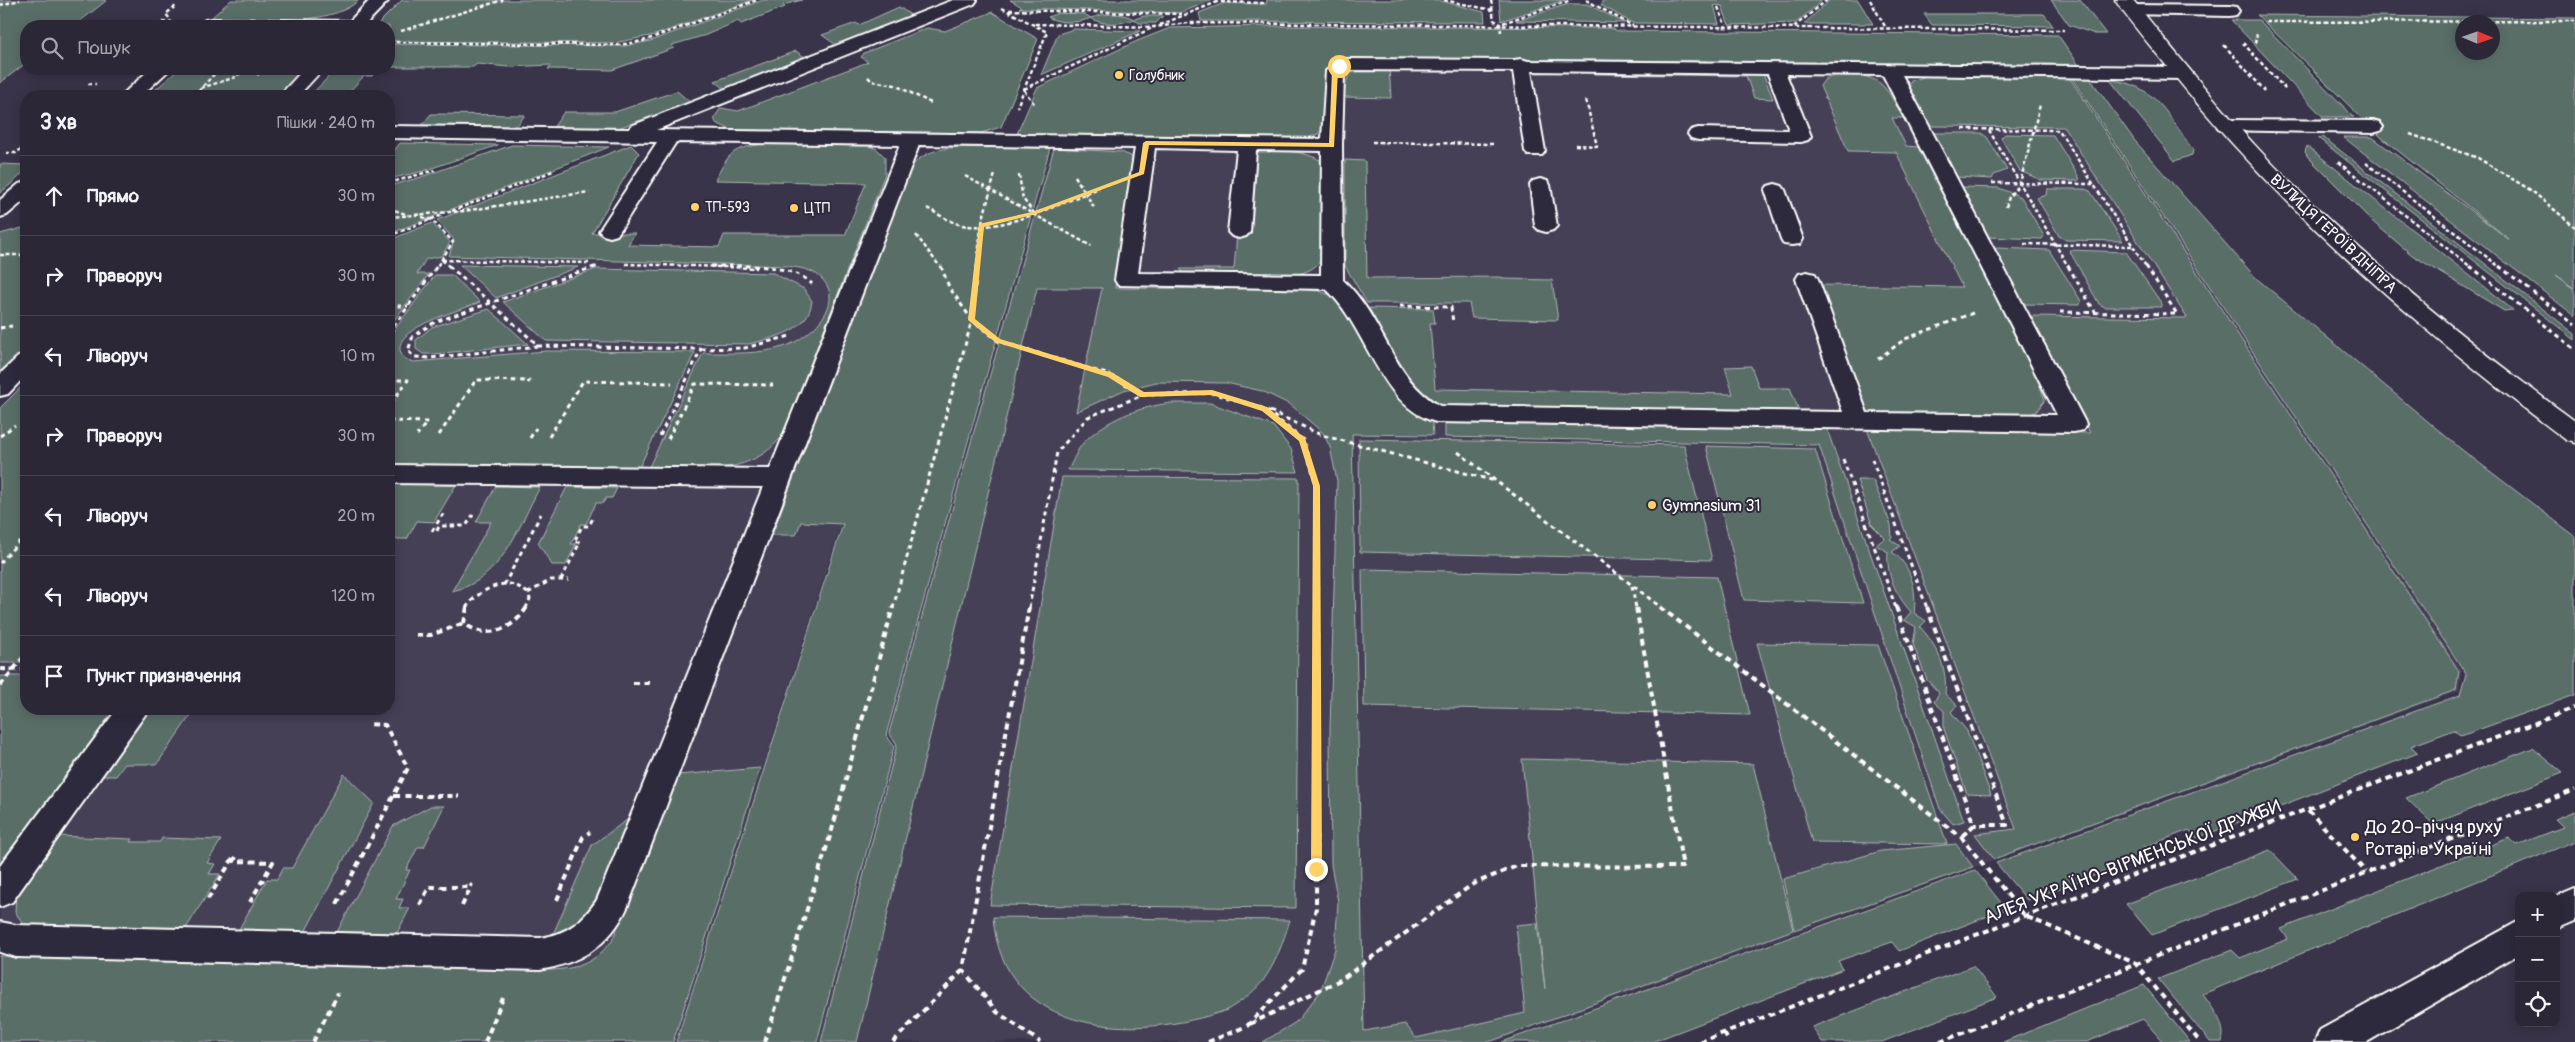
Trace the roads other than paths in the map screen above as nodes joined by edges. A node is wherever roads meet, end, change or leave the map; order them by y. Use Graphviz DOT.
graph roads {
  1 [pos="380,0"];
  2 [pos="968,0"];
  3 [pos="2128,5"];
  4 [pos="906,7"];
  5 [pos="2230,11"];
  6 [pos="924,17"];
  7 [pos="361,20"];
  8 [pos="802,46"];
  9 [pos="821,58"];
  10 [pos="1521,64"];
  11 [pos="1774,67"];
  12 [pos="1889,69"];
  13 [pos="2182,73"];
  14 [pos="154,75"];
  15 [pos="308,75"];
  16 [pos="688,88"];
  17 [pos="137,90"];
  18 [pos="294,90"];
  19 [pos="708,103"];
  20 [pos="407,114"];
  21 [pos="539,116"];
  22 [pos="2227,126"];
  23 [pos="395,127"];
  24 [pos="2373,127"];
  25 [pos="395,132"];
  26 [pos="527,134"];
  27 [pos="1698,134"];
  28 [pos="626,135"];
  29 [pos="670,136"];
  30 [pos="1146,143"];
  31 [pos="910,144"];
  32 [pos="1247,144"];
  33 [pos="1332,145"];
  34 [pos="1534,147"];
  35 [pos="1540,185"];
  36 [pos="1774,190"];
  37 [pos="20,193"];
  38 [pos="0,211"];
  39 [pos="1546,226"];
  40 [pos="610,231"];
  41 [pos="1239,232"];
  42 [pos="1792,240"];
  43 [pos="1807,279"];
  44 [pos="1332,282"];
  45 [pos="20,368"];
  46 [pos="0,388"];
  47 [pos="1858,421"];
  48 [pos="2575,434"];
  49 [pos="395,474"];
  50 [pos="779,478"];
  51 [pos="130,715"];
  52 [pos="0,892"];
  53 [pos="2575,904"];
  54 [pos="2560,912"];
  55 [pos="0,937"];
  56 [pos="2517,937"];
  57 [pos="2334,1042"];
  1 -- 7 [label="lane"];
  2 -- 6 [label="lane"];
  3 -- 5 [label="lane"];
  3 -- 13 [label="main road, ВУЛИЦЯ ГЕРОЇВ ДНІПРА"];
  4 -- 6 [label="lane"];
  6 -- 9 [label="lane"];
  8 -- 9 [label="lane"];
  9 -- 19 [label="lane"];
  10 -- 11 [label="lane"];
  10 -- 33 [label="lane"];
  10 -- 34 [label="lane"];
  11 -- 12 [label="lane"];
  11 -- 27 [label="lane"];
  12 -- 13 [label="lane"];
  12 -- 47 [label="lane"];
  13 -- 22 [label="main road, ВУЛИЦЯ ГЕРОЇВ ДНІПРА"];
  14 -- 17 [label="lane"];
  15 -- 18 [label="lane"];
  16 -- 19 [label="lane"];
  19 -- 28 [label="lane"];
  20 -- 23 [label="lane"];
  21 -- 26 [label="lane"];
  22 -- 24 [label="lane"];
  22 -- 48 [label="main road, ВУЛИЦЯ ГЕРОЇВ ДНІПРА"];
  25 -- 26 [label="lane"];
  26 -- 28 [label="lane"];
  28 -- 29 [label="lane"];
  29 -- 31 [label="lane"];
  29 -- 40 [label="lane"];
  30 -- 31 [label="lane"];
  30 -- 32 [label="lane"];
  30 -- 44 [label="lane"];
  31 -- 50 [label="lane"];
  32 -- 33 [label="lane"];
  32 -- 41 [label="lane"];
  33 -- 44 [label="lane"];
  35 -- 39 [label="lane"];
  36 -- 42 [label="lane"];
  37 -- 38 [label="lane"];
  43 -- 47 [label="lane"];
  44 -- 47 [label="lane"];
  45 -- 46 [label="lane"];
  49 -- 50 [label="lane"];
  50 -- 55 [label="lane"];
  51 -- 52 [label="lane"];
  53 -- 54 [label="lane"];
  56 -- 57 [label="lane"];
}
